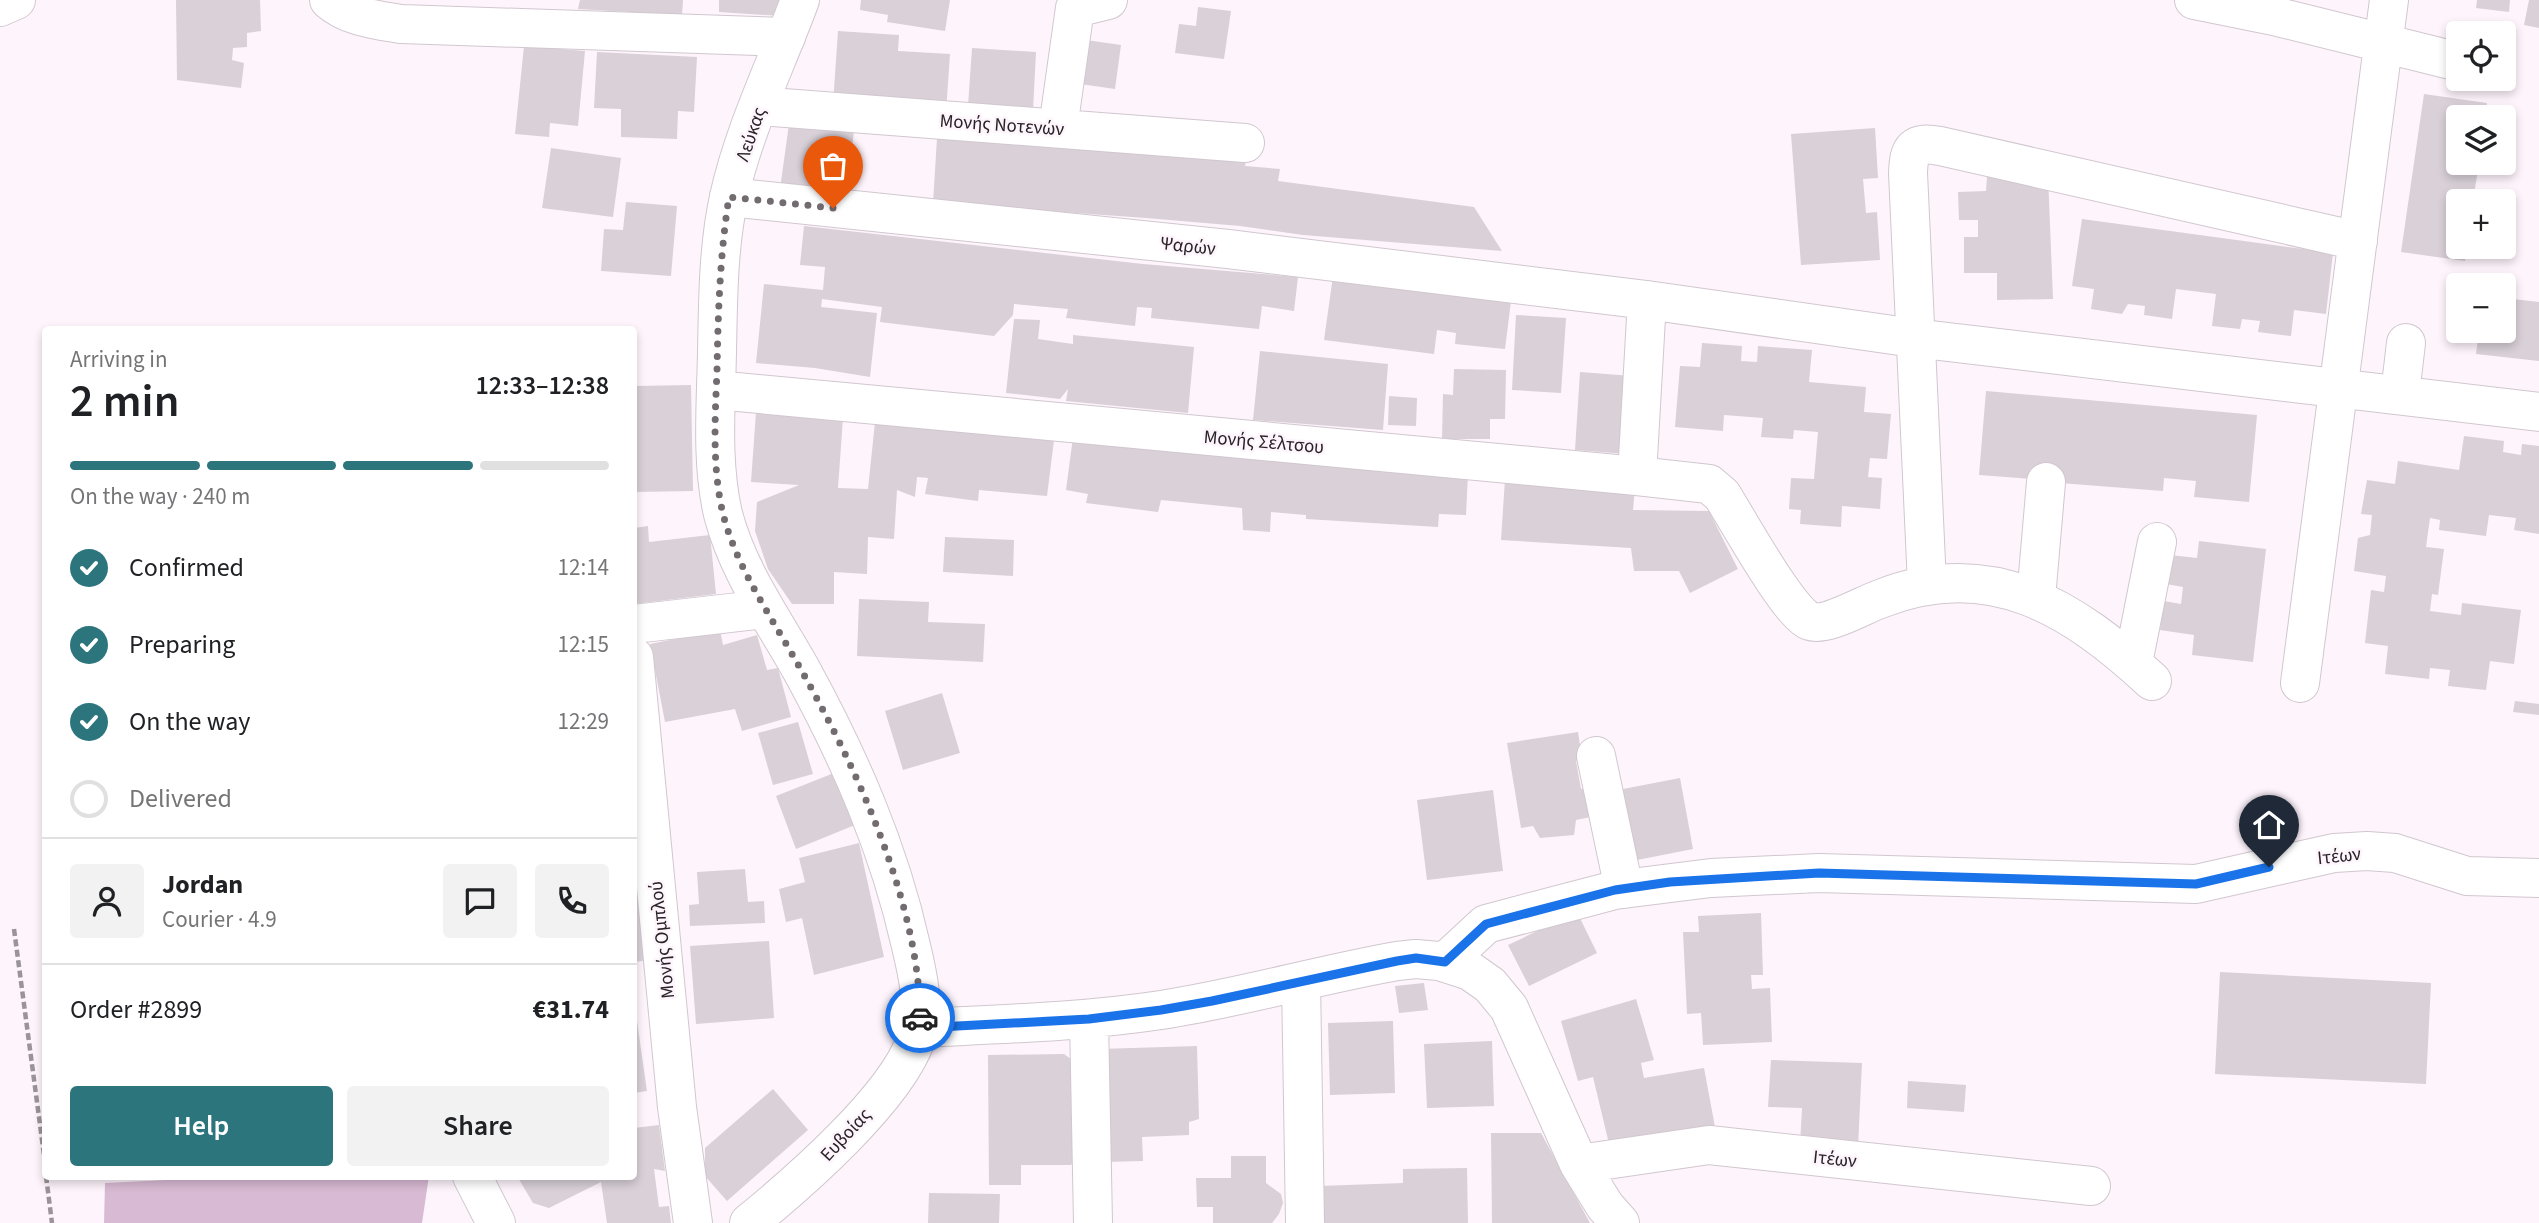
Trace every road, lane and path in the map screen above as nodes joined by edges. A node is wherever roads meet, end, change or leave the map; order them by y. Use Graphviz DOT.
graph roads {
  1 [pos="16,0"];
  2 [pos="328,0"];
  3 [pos="800,0"];
  4 [pos="1108,0"];
  5 [pos="2194,0"];
  6 [pos="2389,0"];
  7 [pos="0,7"];
  8 [pos="786,37"];
  9 [pos="2384,43"];
  10 [pos="2446,59"];
  11 [pos="759,106"];
  12 [pos="1058,128"];
  13 [pos="1245,143"];
  14 [pos="729,197"];
  15 [pos="2358,241"];
  16 [pos="1647,300"];
  17 [pos="1914,338"];
  18 [pos="2406,343"];
  19 [pos="2338,387"];
  20 [pos="716,390"];
  21 [pos="2400,394"];
  22 [pos="2539,412"];
  23 [pos="1637,476"];
  24 [pos="2046,482"];
  25 [pos="2157,542"];
  26 [pos="1927,584"];
  27 [pos="2036,598"];
  28 [pos="765,609"];
  29 [pos="637,624"];
  30 [pos="2300,683"];
  31 [pos="637,688"];
  32 [pos="1596,756"];
  33 [pos="2539,878"];
  34 [pos="1624,889"];
  35 [pos="14,929"];
  36 [pos="1445,962"];
  37 [pos="1301,981"];
  38 [pos="1089,1019"];
  39 [pos="920,1028"];
  40 [pos="42,1140"];
  41 [pos="1579,1164"];
  42 [pos="47,1180"];
  43 [pos="474,1180"];
  44 [pos="2091,1185"];
  45 [pos="52,1223"];
  46 [pos="496,1223"];
  47 [pos="693,1223"];
  48 [pos="749,1223"];
  49 [pos="1093,1223"];
  50 [pos="1305,1223"];
  51 [pos="1620,1223"];
  1 -- 7 [label="street"];
  2 -- 8 [label="street"];
  3 -- 8 [label="street, Λεύκας"];
  4 -- 12 [label="street"];
  5 -- 9 [label="street"];
  6 -- 9 [label="street"];
  8 -- 11 [label="street, Λεύκας"];
  9 -- 10 [label="street"];
  9 -- 15 [label="street"];
  11 -- 12 [label="street, Μονής Νοτενών"];
  11 -- 14 [label="street, Λεύκας"];
  12 -- 13 [label="street, Μονής Νοτενών"];
  14 -- 16 [label="street, Ψαρών"];
  14 -- 20 [label="street, Λεύκας"];
  15 -- 17 [label="street"];
  15 -- 19 [label="street"];
  16 -- 17 [label="street, Ψαρών"];
  16 -- 23 [label="street"];
  17 -- 19 [label="street, Ψαρών"];
  17 -- 26 [label="street"];
  18 -- 21 [label="street"];
  19 -- 21 [label="street, Ψαρών"];
  19 -- 30 [label="street"];
  20 -- 23 [label="street, Μονής Σέλτσου"];
  20 -- 28 [label="street, Λεύκας"];
  21 -- 22 [label="street, Ψαρών"];
  23 -- 26 [label="street, Μονής Σέλτσου"];
  24 -- 27 [label="street"];
  25 -- 27 [label="street"];
  26 -- 27 [label="street"];
  28 -- 29 [label="street"];
  28 -- 39 [label="street, Λεύκας"];
  31 -- 47 [label="street, Μονής Ομπλού"];
  32 -- 34 [label="street"];
  33 -- 34 [label="street, Ιτέων"];
  34 -- 36 [label="street, Ιτέων"];
  35 -- 40 [label="path"];
  36 -- 37 [label="street"];
  36 -- 41 [label="street"];
  37 -- 38 [label="street"];
  37 -- 50 [label="street"];
  38 -- 39 [label="street"];
  38 -- 49 [label="street"];
  39 -- 48 [label="street, Ευβοίας"];
  41 -- 44 [label="street, Ιτέων"];
  41 -- 51 [label="street"];
  42 -- 45 [label="path"];
  43 -- 46 [label="street"];
}
